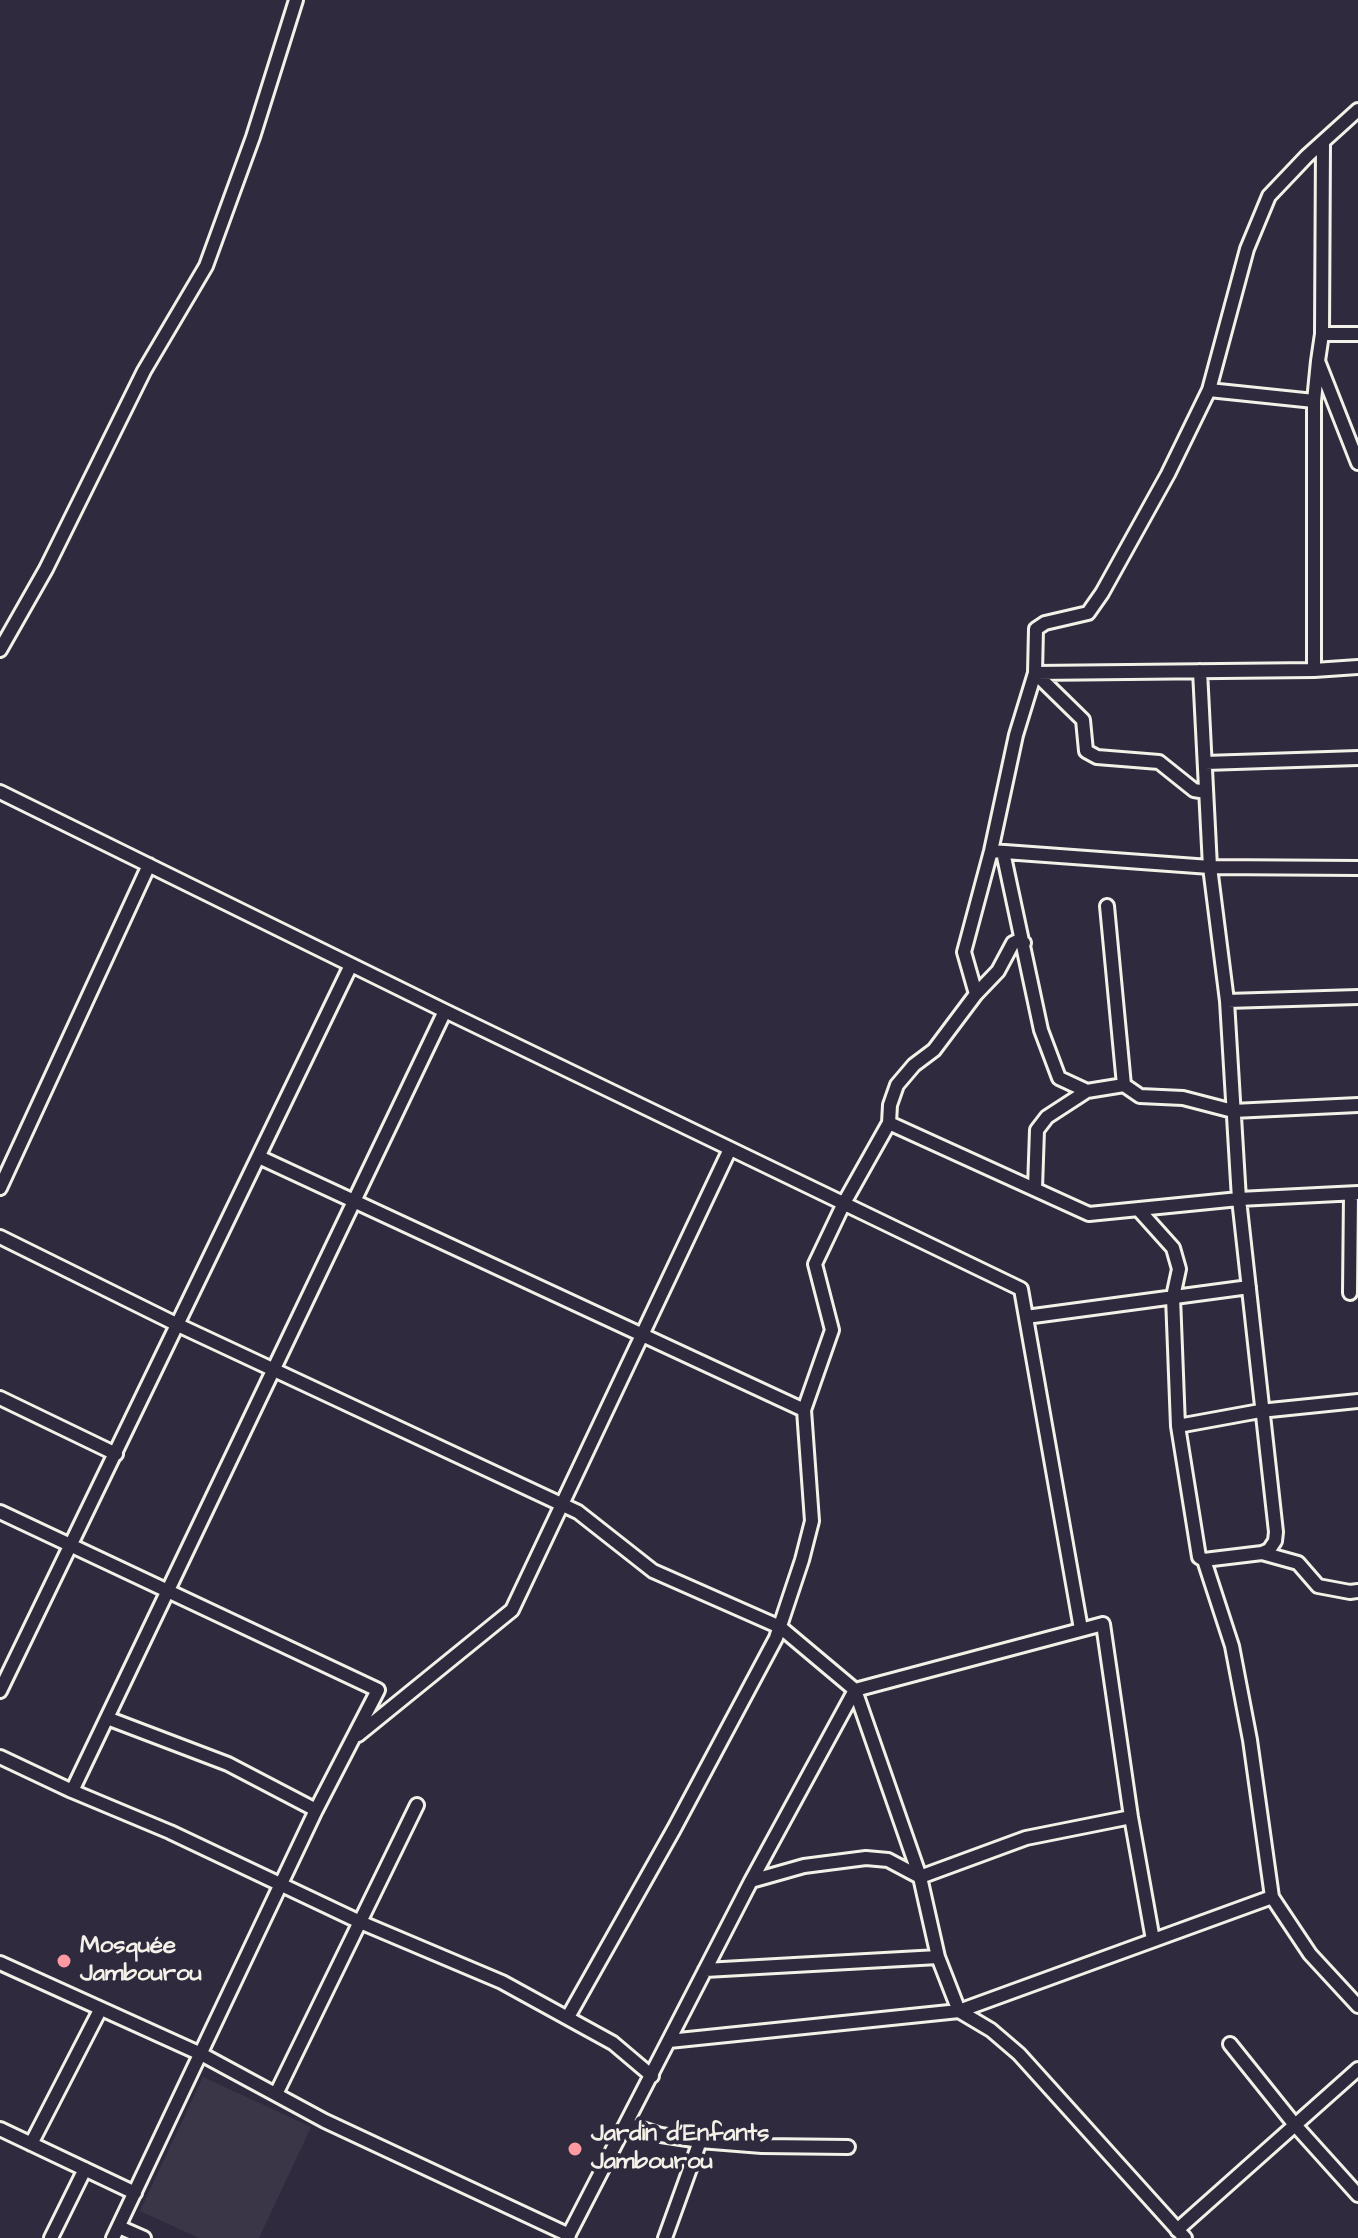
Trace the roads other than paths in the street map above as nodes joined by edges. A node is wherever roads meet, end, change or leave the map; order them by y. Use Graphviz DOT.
graph roads {
  1 [pos="296,0"];
  2 [pos="1358,110"];
  3 [pos="1323,142"];
  4 [pos="1322,334"];
  5 [pos="1358,334"];
  6 [pos="1318,361"];
  7 [pos="1209,390"];
  8 [pos="1314,401"];
  9 [pos="1358,463"];
  10 [pos="0,650"];
  11 [pos="1358,667"];
  12 [pos="1314,670"];
  13 [pos="1200,671"];
  14 [pos="1035,673"];
  15 [pos="1358,758"];
  16 [pos="1205,763"];
  17 [pos="0,792"];
  18 [pos="1206,792"];
  19 [pos="997,852"];
  20 [pos="149,865"];
  21 [pos="1210,867"];
  22 [pos="1358,868"];
  23 [pos="1107,906"];
  24 [pos="1024,943"];
  25 [pos="351,965"];
  26 [pos="976,994"];
  27 [pos="1358,997"];
  28 [pos="1227,1001"];
  29 [pos="445,1011"];
  30 [pos="1124,1085"];
  31 [pos="1087,1091"];
  32 [pos="1358,1105"];
  33 [pos="1233,1111"];
  34 [pos="889,1123"];
  35 [pos="730,1149"];
  36 [pos="259,1157"];
  37 [pos="0,1188"];
  38 [pos="1035,1188"];
  39 [pos="1355,1194"];
  40 [pos="1239,1199"];
  41 [pos="354,1201"];
  42 [pos="844,1203"];
  43 [pos="1138,1209"];
  44 [pos="0,1237"];
  45 [pos="1249,1287"];
  46 [pos="1350,1293"];
  47 [pos="1173,1297"];
  48 [pos="1026,1317"];
  49 [pos="178,1325"];
  50 [pos="642,1335"];
  51 [pos="274,1368"];
  52 [pos="0,1398"];
  53 [pos="1358,1401"];
  54 [pos="804,1410"];
  55 [pos="1260,1411"];
  56 [pos="1178,1426"];
  57 [pos="116,1454"];
  58 [pos="562,1504"];
  59 [pos="0,1512"];
  60 [pos="71,1545"];
  61 [pos="1262,1553"];
  62 [pos="1204,1560"];
  63 [pos="168,1591"];
  64 [pos="1358,1591"];
  65 [pos="780,1627"];
  66 [pos="1081,1629"];
  67 [pos="855,1690"];
  68 [pos="0,1691"];
  69 [pos="107,1718"];
  70 [pos="355,1737"];
  71 [pos="0,1757"];
  72 [pos="72,1791"];
  73 [pos="417,1805"];
  74 [pos="316,1810"];
  75 [pos="1131,1817"];
  76 [pos="920,1877"];
  77 [pos="751,1881"];
  78 [pos="280,1885"];
  79 [pos="1272,1897"];
  80 [pos="360,1922"];
  81 [pos="1153,1940"];
  82 [pos="938,1957"];
  83 [pos="0,1963"];
  84 [pos="705,1970"];
  85 [pos="1358,2006"];
  86 [pos="100,2010"];
  87 [pos="959,2011"];
  88 [pos="568,2017"];
  89 [pos="669,2041"];
  90 [pos="1230,2044"];
  91 [pos="201,2054"];
  92 [pos="1358,2069"];
  93 [pos="652,2076"];
  94 [pos="276,2094"];
  95 [pos="627,2124"];
  96 [pos="1295,2125"];
  97 [pos="1,2134"];
  98 [pos="700,2141"];
  99 [pos="31,2144"];
  100 [pos="848,2147"];
  101 [pos="85,2169"];
  102 [pos="135,2193"];
  103 [pos="1358,2195"];
  104 [pos="116,2232"];
  105 [pos="1181,2234"];
  106 [pos="568,2237"];
  107 [pos="51,2238"];
  108 [pos="144,2238"];
  109 [pos="665,2238"];
  1 -- 10 [label="street"];
  2 -- 3 [label="street"];
  3 -- 4 [label="street"];
  3 -- 7 [label="street"];
  4 -- 5 [label="street"];
  4 -- 6 [label="street"];
  6 -- 8 [label="street"];
  6 -- 9 [label="street"];
  7 -- 8 [label="street"];
  7 -- 14 [label="street"];
  8 -- 12 [label="street"];
  11 -- 12 [label="street"];
  12 -- 13 [label="street"];
  13 -- 14 [label="street"];
  13 -- 16 [label="street"];
  14 -- 18 [label="street"];
  14 -- 19 [label="street"];
  15 -- 16 [label="street"];
  16 -- 18 [label="street"];
  17 -- 20 [label="street"];
  18 -- 21 [label="street"];
  19 -- 21 [label="street"];
  19 -- 24 [label="street"];
  19 -- 26 [label="street"];
  20 -- 25 [label="street"];
  20 -- 37 [label="street"];
  21 -- 22 [label="street"];
  21 -- 28 [label="street"];
  23 -- 30 [label="street"];
  24 -- 26 [label="street"];
  24 -- 31 [label="street"];
  25 -- 29 [label="street"];
  25 -- 36 [label="street"];
  26 -- 34 [label="street"];
  27 -- 28 [label="street"];
  28 -- 33 [label="street"];
  29 -- 35 [label="street"];
  29 -- 41 [label="street"];
  30 -- 31 [label="street"];
  30 -- 33 [label="street"];
  31 -- 38 [label="street"];
  32 -- 33 [label="street"];
  33 -- 40 [label="street"];
  34 -- 38 [label="street"];
  34 -- 42 [label="street"];
  35 -- 42 [label="street"];
  35 -- 50 [label="street"];
  36 -- 41 [label="street"];
  36 -- 49 [label="street"];
  38 -- 43 [label="street"];
  39 -- 40 [label="street"];
  39 -- 46 [label="street"];
  40 -- 43 [label="street"];
  40 -- 45 [label="street"];
  41 -- 50 [label="street"];
  41 -- 51 [label="street"];
  42 -- 48 [label="street"];
  42 -- 54 [label="street"];
  43 -- 47 [label="street"];
  44 -- 49 [label="street"];
  45 -- 47 [label="street"];
  45 -- 55 [label="street"];
  47 -- 48 [label="street"];
  47 -- 56 [label="street"];
  48 -- 66 [label="street"];
  49 -- 51 [label="street"];
  49 -- 57 [label="street"];
  50 -- 54 [label="street"];
  50 -- 58 [label="street"];
  51 -- 58 [label="street"];
  51 -- 63 [label="street"];
  52 -- 57 [label="street"];
  53 -- 55 [label="street"];
  54 -- 65 [label="street"];
  55 -- 56 [label="street"];
  55 -- 61 [label="street"];
  56 -- 62 [label="street"];
  57 -- 60 [label="street"];
  58 -- 65 [label="street"];
  58 -- 70 [label="street"];
  59 -- 60 [label="street"];
  60 -- 63 [label="street"];
  60 -- 68 [label="street"];
  61 -- 62 [label="street"];
  61 -- 64 [label="street"];
  62 -- 79 [label="street"];
  63 -- 69 [label="street"];
  63 -- 70 [label="street"];
  65 -- 67 [label="street"];
  65 -- 88 [label="street"];
  66 -- 67 [label="street"];
  66 -- 75 [label="street"];
  67 -- 76 [label="street"];
  67 -- 77 [label="street"];
  69 -- 72 [label="street"];
  69 -- 74 [label="street"];
  70 -- 74 [label="street"];
  71 -- 72 [label="street"];
  72 -- 78 [label="street"];
  73 -- 80 [label="street"];
  74 -- 78 [label="street"];
  75 -- 76 [label="street"];
  75 -- 81 [label="street"];
  76 -- 77 [label="street"];
  76 -- 82 [label="street"];
  77 -- 84 [label="street"];
  78 -- 80 [label="street"];
  78 -- 91 [label="street"];
  79 -- 81 [label="street"];
  79 -- 85 [label="street"];
  80 -- 88 [label="street"];
  80 -- 94 [label="street"];
  81 -- 87 [label="street"];
  82 -- 84 [label="street"];
  82 -- 87 [label="street"];
  83 -- 86 [label="street"];
  84 -- 89 [label="street"];
  86 -- 91 [label="street"];
  86 -- 99 [label="street"];
  87 -- 89 [label="street"];
  87 -- 105 [label="street"];
  88 -- 93 [label="street"];
  89 -- 93 [label="street"];
  90 -- 96 [label="street"];
  91 -- 94 [label="street"];
  91 -- 102 [label="street"];
  92 -- 96 [label="street"];
  93 -- 95 [label="street"];
  94 -- 106 [label="street"];
  95 -- 98 [label="street"];
  95 -- 106 [label="street"];
  96 -- 103 [label="street"];
  96 -- 105 [label="street"];
  97 -- 99 [label="street"];
  98 -- 100 [label="street"];
  98 -- 109 [label="street"];
  99 -- 101 [label="street"];
  101 -- 102 [label="street"];
  101 -- 107 [label="street"];
  102 -- 104 [label="street"];
  104 -- 108 [label="street"];
}
